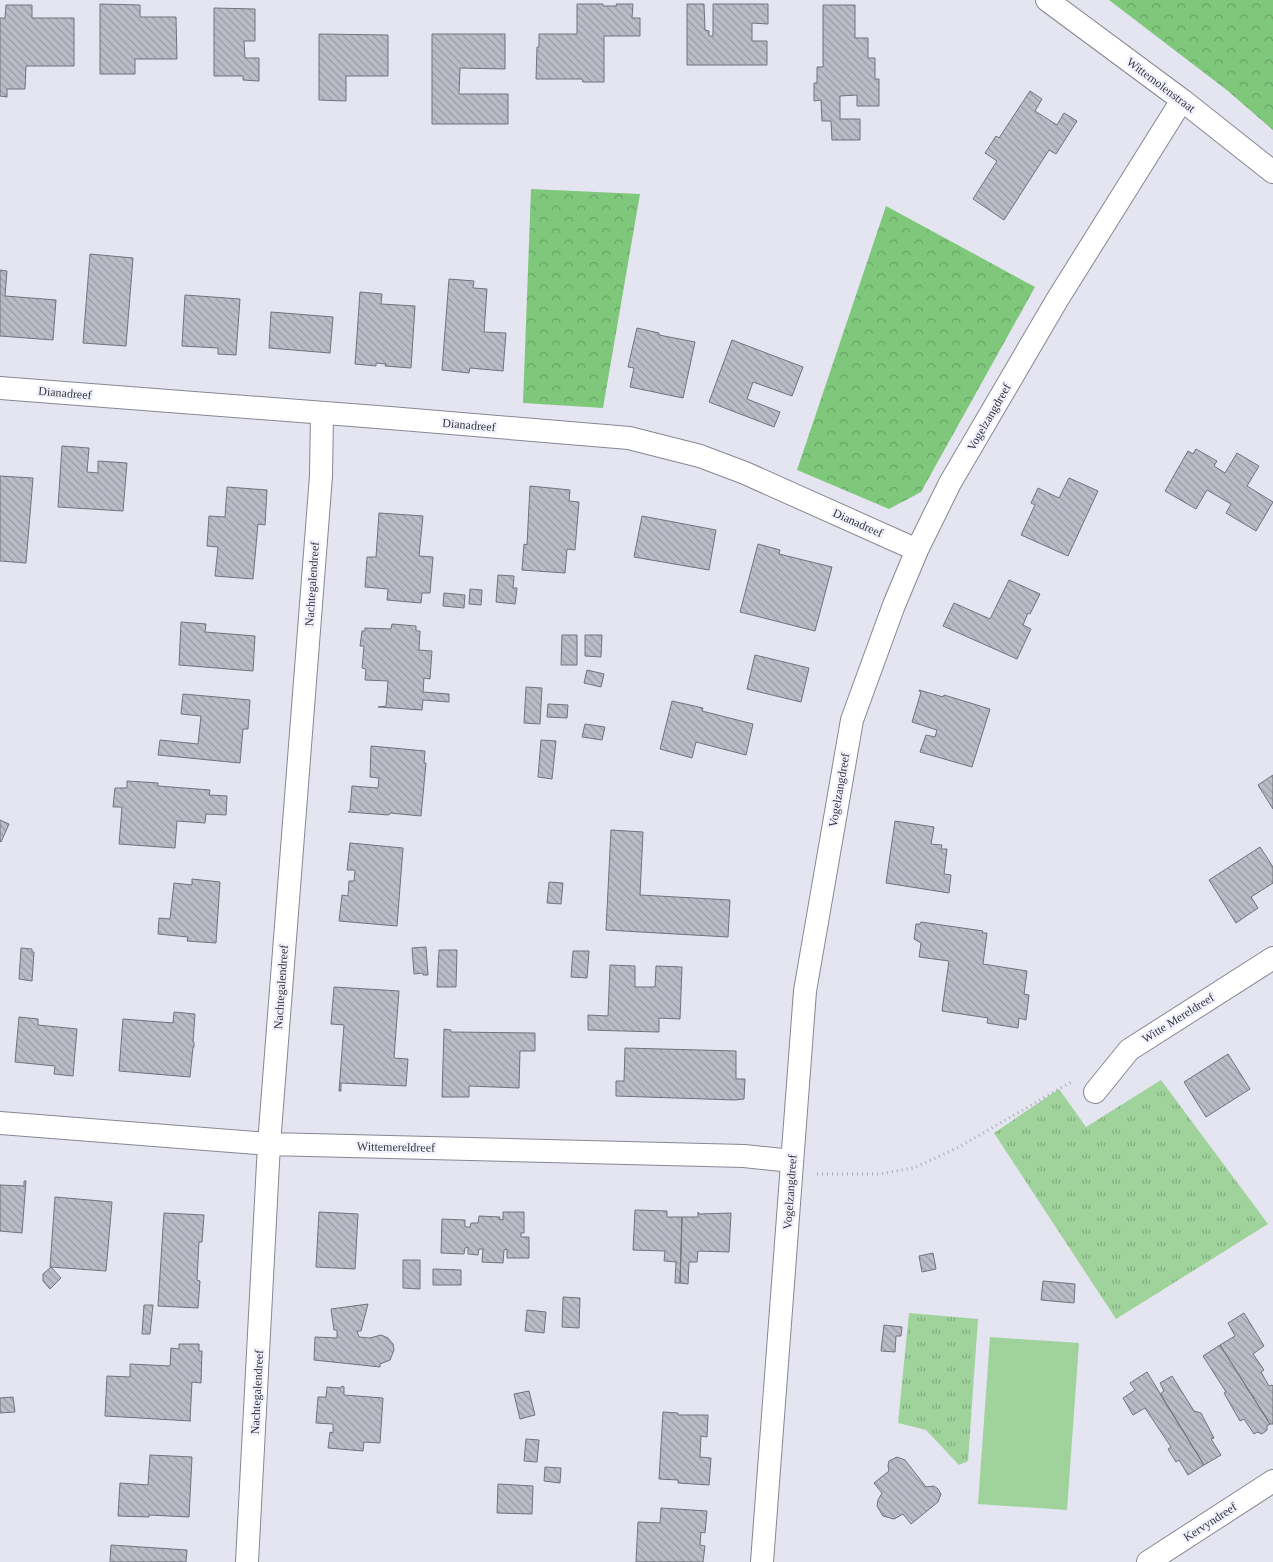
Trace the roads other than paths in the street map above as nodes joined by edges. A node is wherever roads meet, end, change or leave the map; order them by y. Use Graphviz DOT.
graph roads {
  1 [pos="1047,0"];
  2 [pos="1182,100"];
  3 [pos="1273,172"];
  4 [pos="0,388"];
  5 [pos="322,414"];
  6 [pos="917,550"];
  7 [pos="1273,958"];
  8 [pos="1095,1092"];
  9 [pos="0,1123"];
  10 [pos="269,1144"];
  11 [pos="792,1168"];
  12 [pos="1273,1481"];
  13 [pos="247,1562"];
  14 [pos="762,1562"];
  15 [pos="1148,1562"];
  1 -- 2 [label="street, Wittemolenstraat"];
  2 -- 3 [label="street, Wittemolenstraat"];
  2 -- 6 [label="street, Vogelzangdreef"];
  4 -- 5 [label="street, Dianadreef"];
  5 -- 6 [label="street, Dianadreef"];
  5 -- 10 [label="street, Nachtegalendreef"];
  6 -- 11 [label="street, Vogelzangdreef"];
  7 -- 8 [label="street, Witte Mereldreef"];
  9 -- 10 [label="street, Wittemereldreef"];
  10 -- 11 [label="street, Wittemereldreef"];
  10 -- 13 [label="street, Nachtegalendreef"];
  11 -- 14 [label="street, Vogelzangdreef"];
  12 -- 15 [label="street, Kervyndreef"];
}
